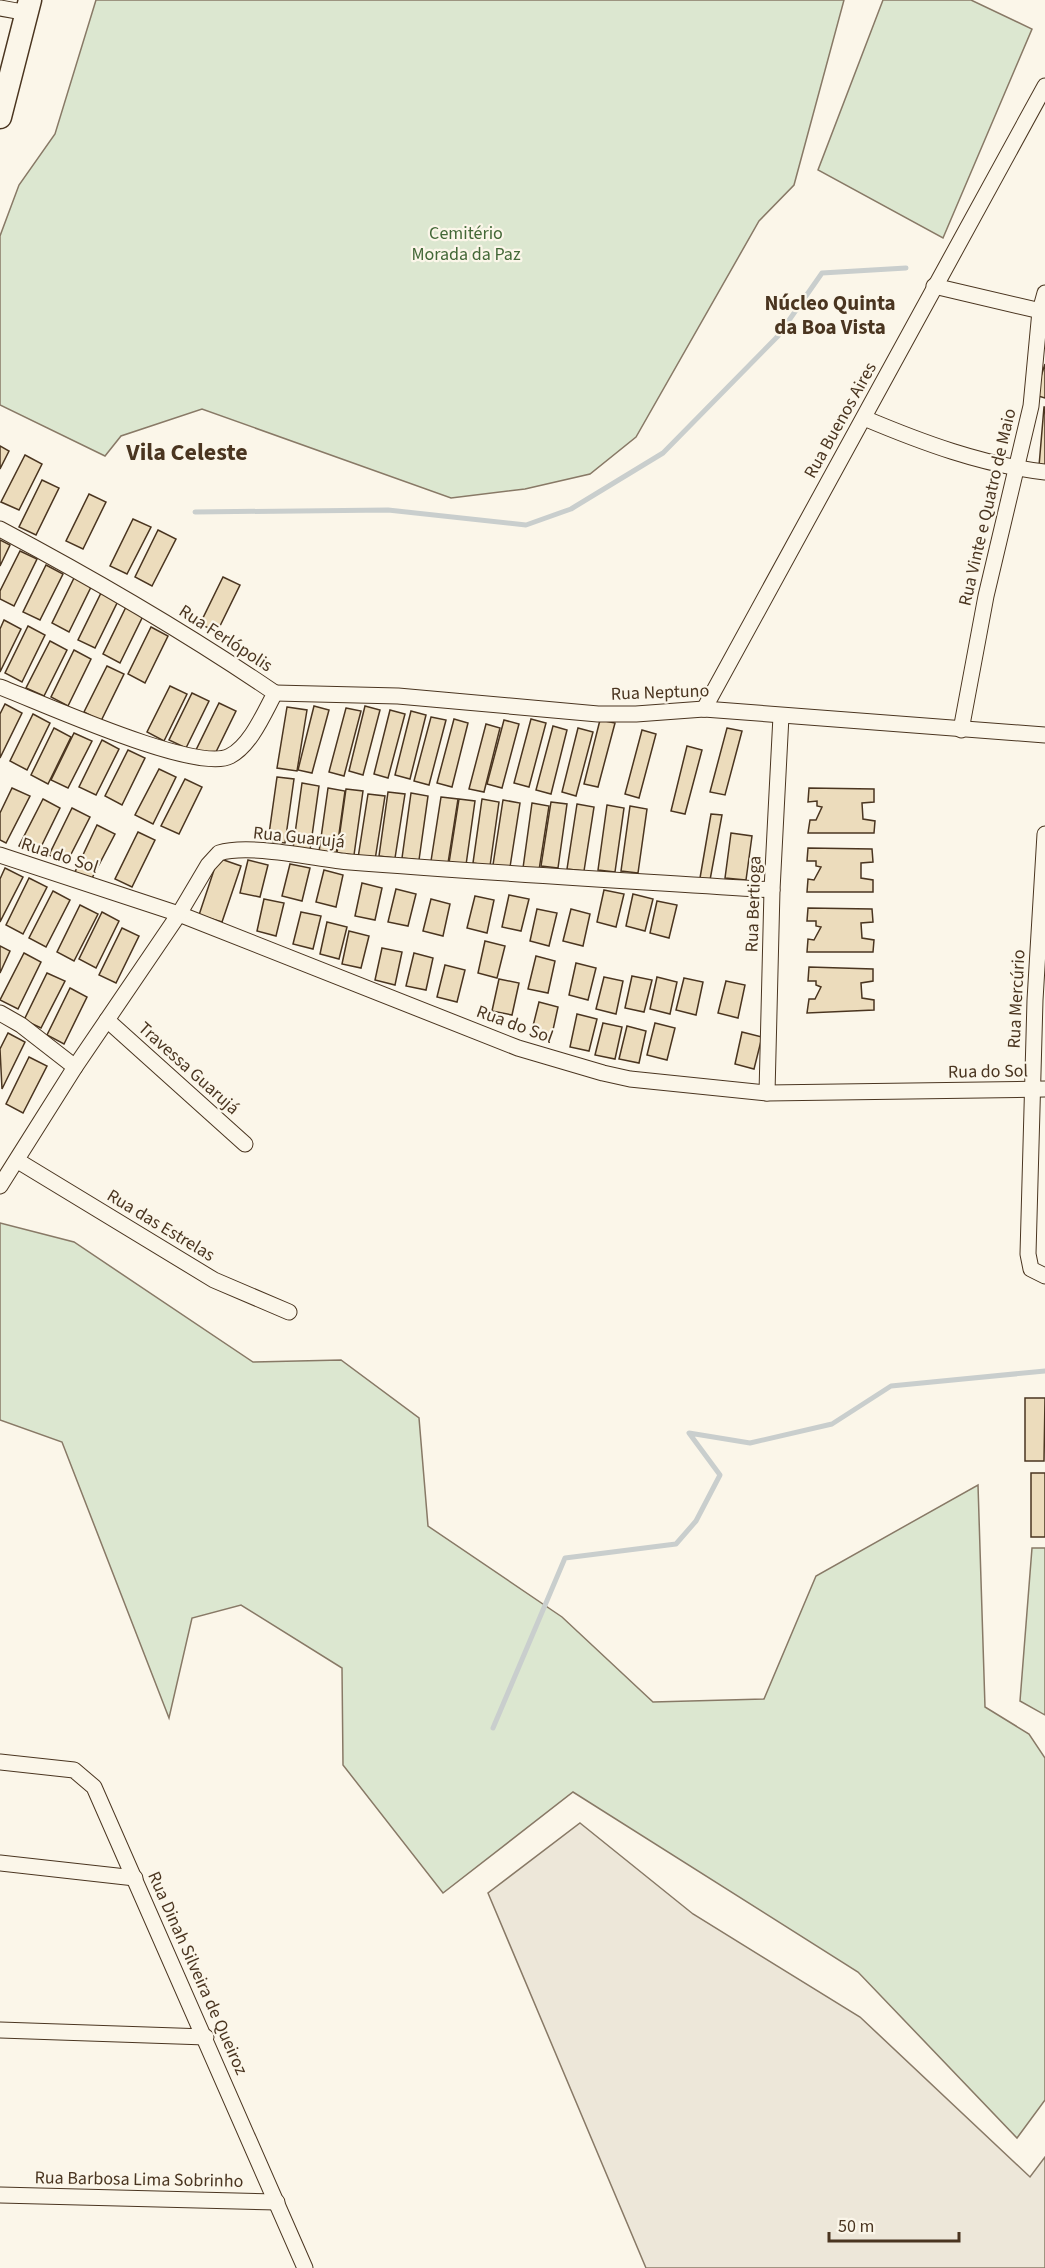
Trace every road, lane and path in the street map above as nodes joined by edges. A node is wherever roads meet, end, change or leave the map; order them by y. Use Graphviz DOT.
graph roads {
  1 [pos="29,6"];
  2 [pos="0,8"];
  3 [pos="1045,88"];
  4 [pos="0,117"];
  5 [pos="934,286"];
  6 [pos="1045,292"];
  7 [pos="1043,312"];
  8 [pos="864,418"];
  9 [pos="1017,469"];
  10 [pos="1045,472"];
  11 [pos="0,529"];
  12 [pos="0,687"];
  13 [pos="275,693"];
  14 [pos="704,709"];
  15 [pos="781,716"];
  16 [pos="961,730"];
  17 [pos="1045,735"];
  18 [pos="1045,834"];
  19 [pos="0,855"];
  20 [pos="772,890"];
  21 [pos="1042,911"];
  22 [pos="179,914"];
  23 [pos="0,1013"];
  24 [pos="107,1020"];
  25 [pos="75,1066"];
  26 [pos="1039,1089"];
  27 [pos="767,1093"];
  28 [pos="245,1144"];
  29 [pos="18,1161"];
  30 [pos="0,1186"];
  31 [pos="1039,1274"];
  32 [pos="289,1312"];
  33 [pos="0,1762"];
  34 [pos="0,1863"];
  35 [pos="135,1878"];
  36 [pos="0,2030"];
  37 [pos="206,2037"];
  38 [pos="0,2195"];
  39 [pos="277,2202"];
  40 [pos="305,2268"];
  1 -- 2 [label="street"];
  1 -- 4 [label="street"];
  3 -- 5 [label="street, Rua Buenos Aires"];
  5 -- 7 [label="street"];
  5 -- 8 [label="street, Rua Buenos Aires"];
  6 -- 7 [label="street, Rua Vinte e Quatro de Maio"];
  7 -- 9 [label="street, Rua Vinte e Quatro de Maio"];
  8 -- 9 [label="street"];
  8 -- 14 [label="street, Rua Buenos Aires"];
  9 -- 10 [label="street"];
  9 -- 16 [label="street, Rua Vinte e Quatro de Maio"];
  11 -- 13 [label="street, Rua Ferlópolis"];
  12 -- 13 [label="street, Rua Ferlópolis"];
  13 -- 14 [label="street, Rua Neptuno"];
  14 -- 15 [label="street, Rua Neptuno"];
  15 -- 16 [label="street, Rua Neptuno"];
  15 -- 20 [label="street, Rua Bertioga"];
  16 -- 17 [label="street, Rua Neptuno"];
  18 -- 21 [label="street, Rua Mercúrio"];
  19 -- 22 [label="street, Rua do Sol"];
  20 -- 22 [label="street, Rua Guarujá"];
  20 -- 27 [label="street, Rua Bertioga"];
  21 -- 26 [label="street, Rua Mercúrio"];
  22 -- 24 [label="street, Rua Guarujá"];
  22 -- 27 [label="street, Rua do Sol"];
  23 -- 25 [label="street"];
  24 -- 25 [label="street, Rua Guarujá"];
  24 -- 28 [label="street, Travessa Guarujá"];
  25 -- 29 [label="street, Rua Guarujá"];
  26 -- 27 [label="street, Rua do Sol"];
  26 -- 31 [label="street, Rua Mercúrio"];
  29 -- 30 [label="street, Rua Guarujá"];
  29 -- 32 [label="street, Rua das Estrelas"];
  33 -- 35 [label="street, Rua Dinah Silveira de Queiroz"];
  34 -- 35 [label="street"];
  35 -- 37 [label="street, Rua Dinah Silveira de Queiroz"];
  36 -- 37 [label="street"];
  37 -- 39 [label="street, Rua Dinah Silveira de Queiroz"];
  38 -- 39 [label="street, Rua Barbosa Lima Sobrinho"];
  39 -- 40 [label="street, Rua Dinah Silveira de Queiroz"];
}
